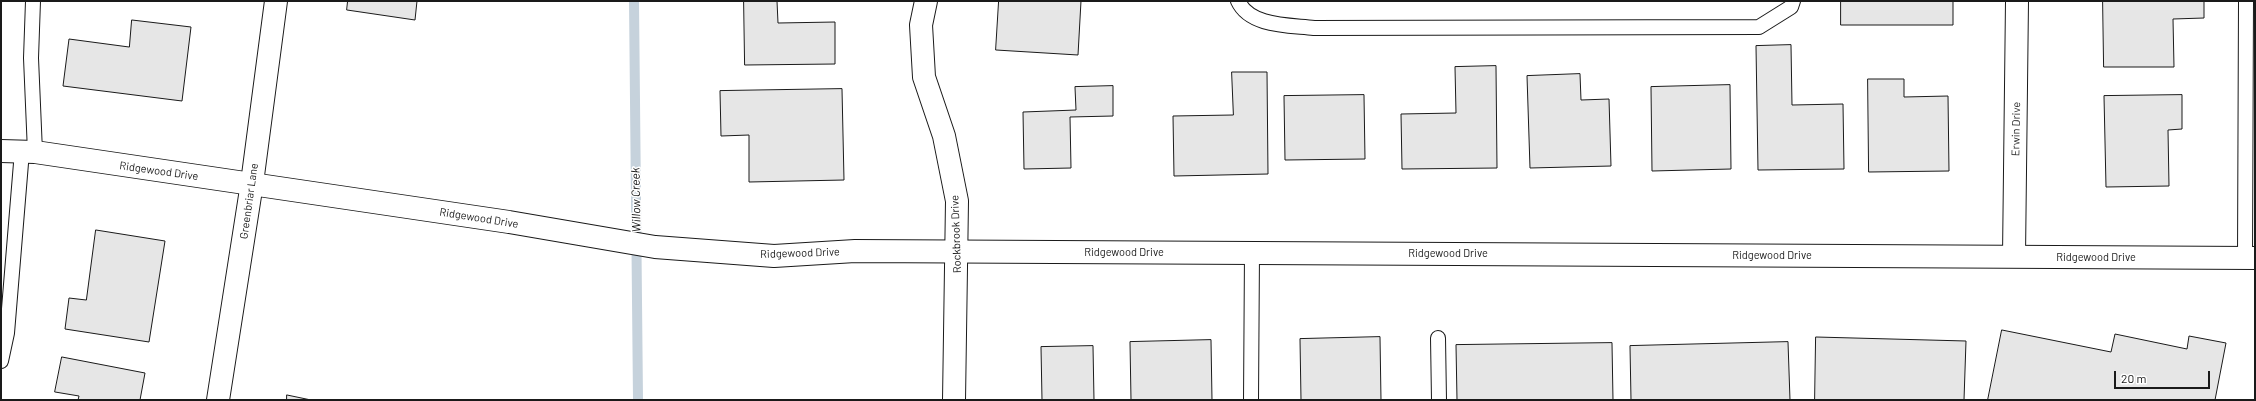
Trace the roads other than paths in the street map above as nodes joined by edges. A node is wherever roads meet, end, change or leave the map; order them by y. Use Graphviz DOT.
graph roads {
  1 [pos="33,1"];
  2 [pos="276,1"];
  3 [pos="926,1"];
  4 [pos="1238,1"];
  5 [pos="1793,1"];
  6 [pos="2017,1"];
  7 [pos="2246,1"];
  8 [pos="1,151"];
  9 [pos="29,152"];
  10 [pos="252,183"];
  11 [pos="957,252"];
  12 [pos="1252,252"];
  13 [pos="2014,256"];
  14 [pos="2250,257"];
  15 [pos="1438,338"];
  16 [pos="1,361"];
  17 [pos="218,400"];
  18 [pos="954,400"];
  19 [pos="1251,400"];
  20 [pos="1439,400"];
  1 -- 9 [label="lane"];
  2 -- 10 [label="street, Greenbriar Lane"];
  3 -- 11 [label="street, Rockbrook Drive"];
  4 -- 5 [label="lane"];
  6 -- 13 [label="street, Erwin Drive"];
  7 -- 14 [label="lane"];
  8 -- 9 [label="street, Ridgewood Drive"];
  9 -- 10 [label="street, Ridgewood Drive"];
  9 -- 16 [label="lane"];
  10 -- 11 [label="street, Ridgewood Drive"];
  10 -- 17 [label="street, Greenbriar Lane"];
  11 -- 12 [label="street, Ridgewood Drive"];
  11 -- 18 [label="street, Rockbrook Drive"];
  12 -- 13 [label="street, Ridgewood Drive"];
  12 -- 19 [label="lane"];
  13 -- 14 [label="street, Ridgewood Drive"];
  15 -- 20 [label="lane"];
}
